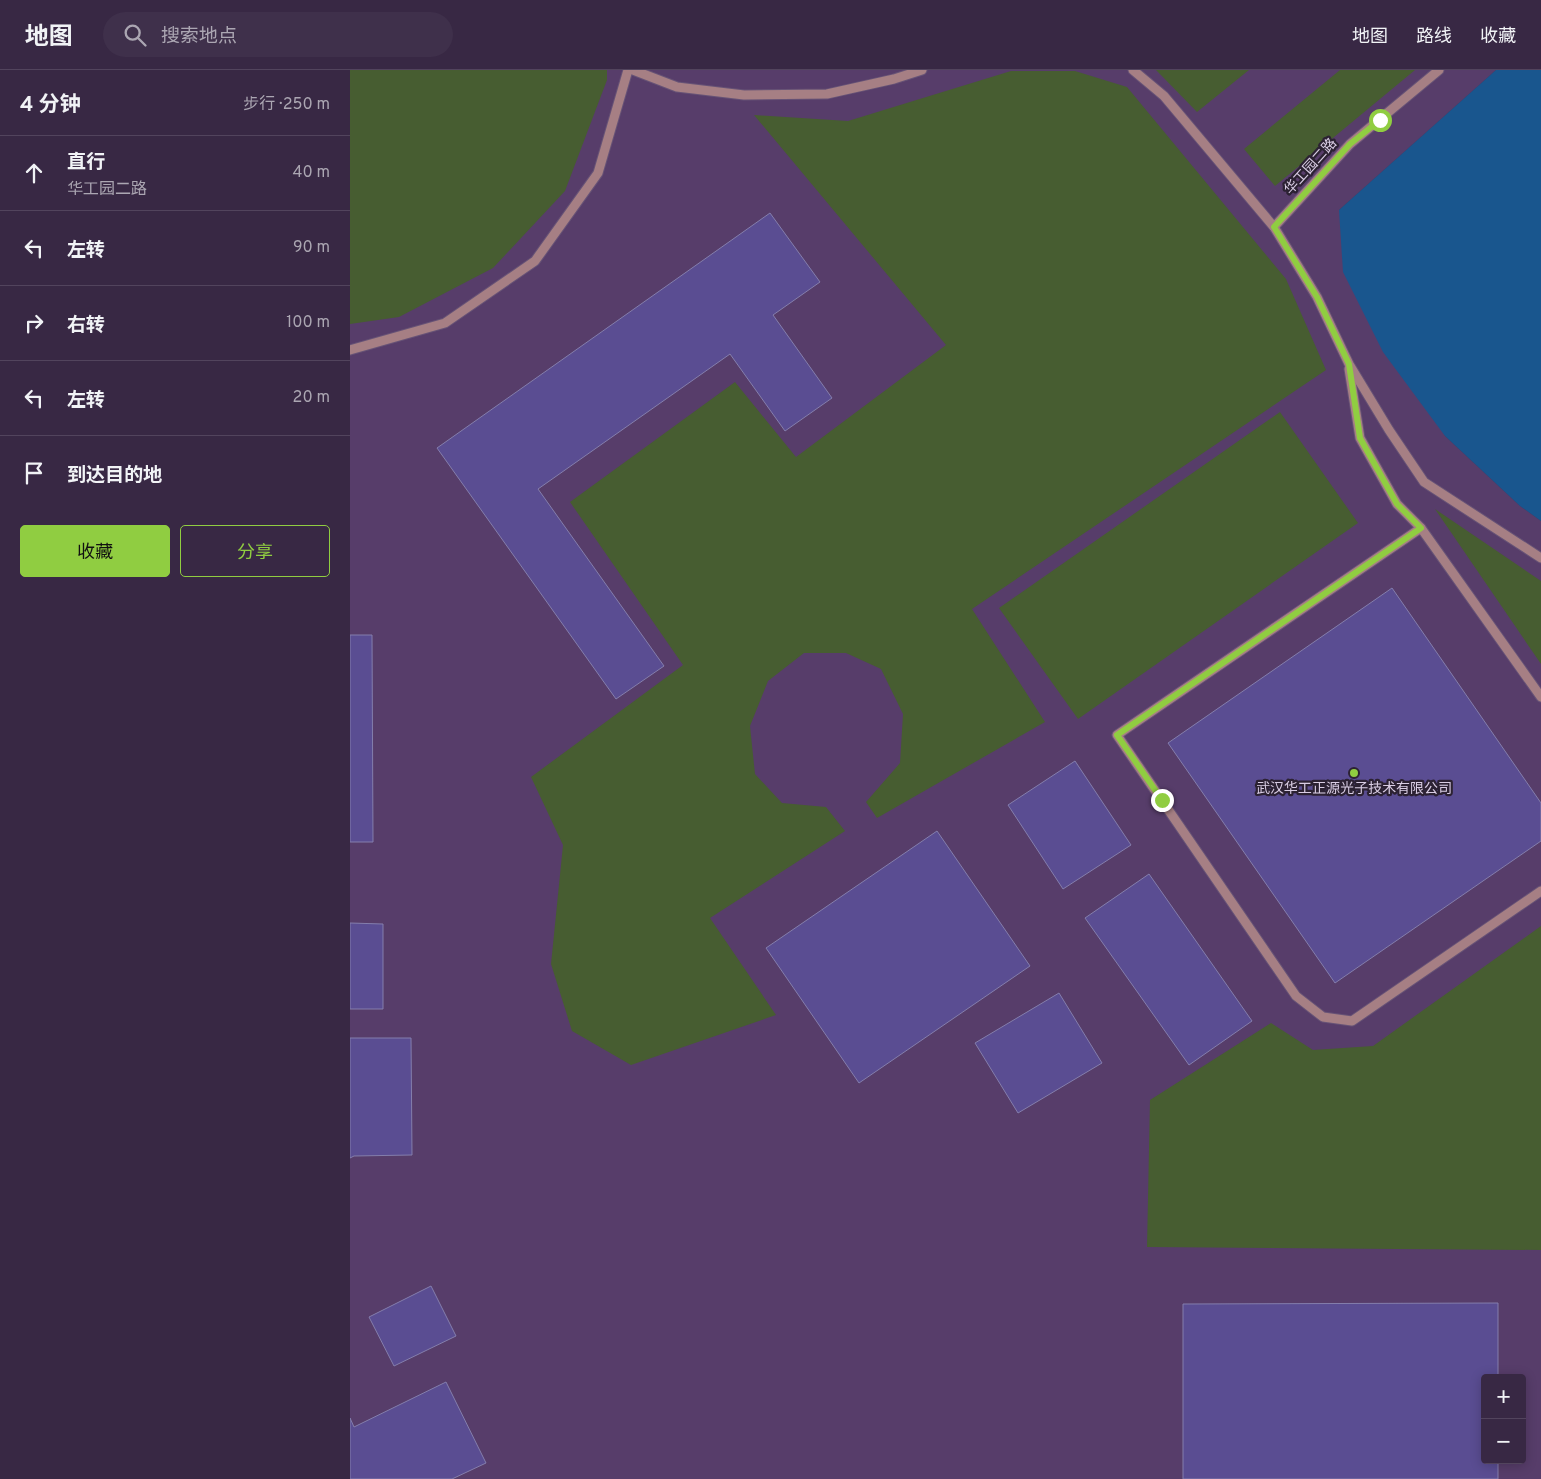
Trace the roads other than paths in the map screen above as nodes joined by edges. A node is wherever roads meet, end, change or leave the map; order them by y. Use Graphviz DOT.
graph roads {
  1 [pos="628,70"];
  2 [pos="633,70"];
  3 [pos="922,70"];
  4 [pos="1133,70"];
  5 [pos="1439,70"];
  6 [pos="1274,227"];
  7 [pos="350,350"];
  8 [pos="1349,364"];
  9 [pos="1421,528"];
  10 [pos="1541,558"];
  11 [pos="1541,697"];
  12 [pos="1541,891"];
  1 -- 7 [label="street"];
  2 -- 3 [label="street"];
  4 -- 6 [label="street"];
  5 -- 6 [label="street, 华工园二路"];
  6 -- 8 [label="street"];
  8 -- 9 [label="street"];
  8 -- 10 [label="street"];
  9 -- 11 [label="street"];
  9 -- 12 [label="street"];
}
